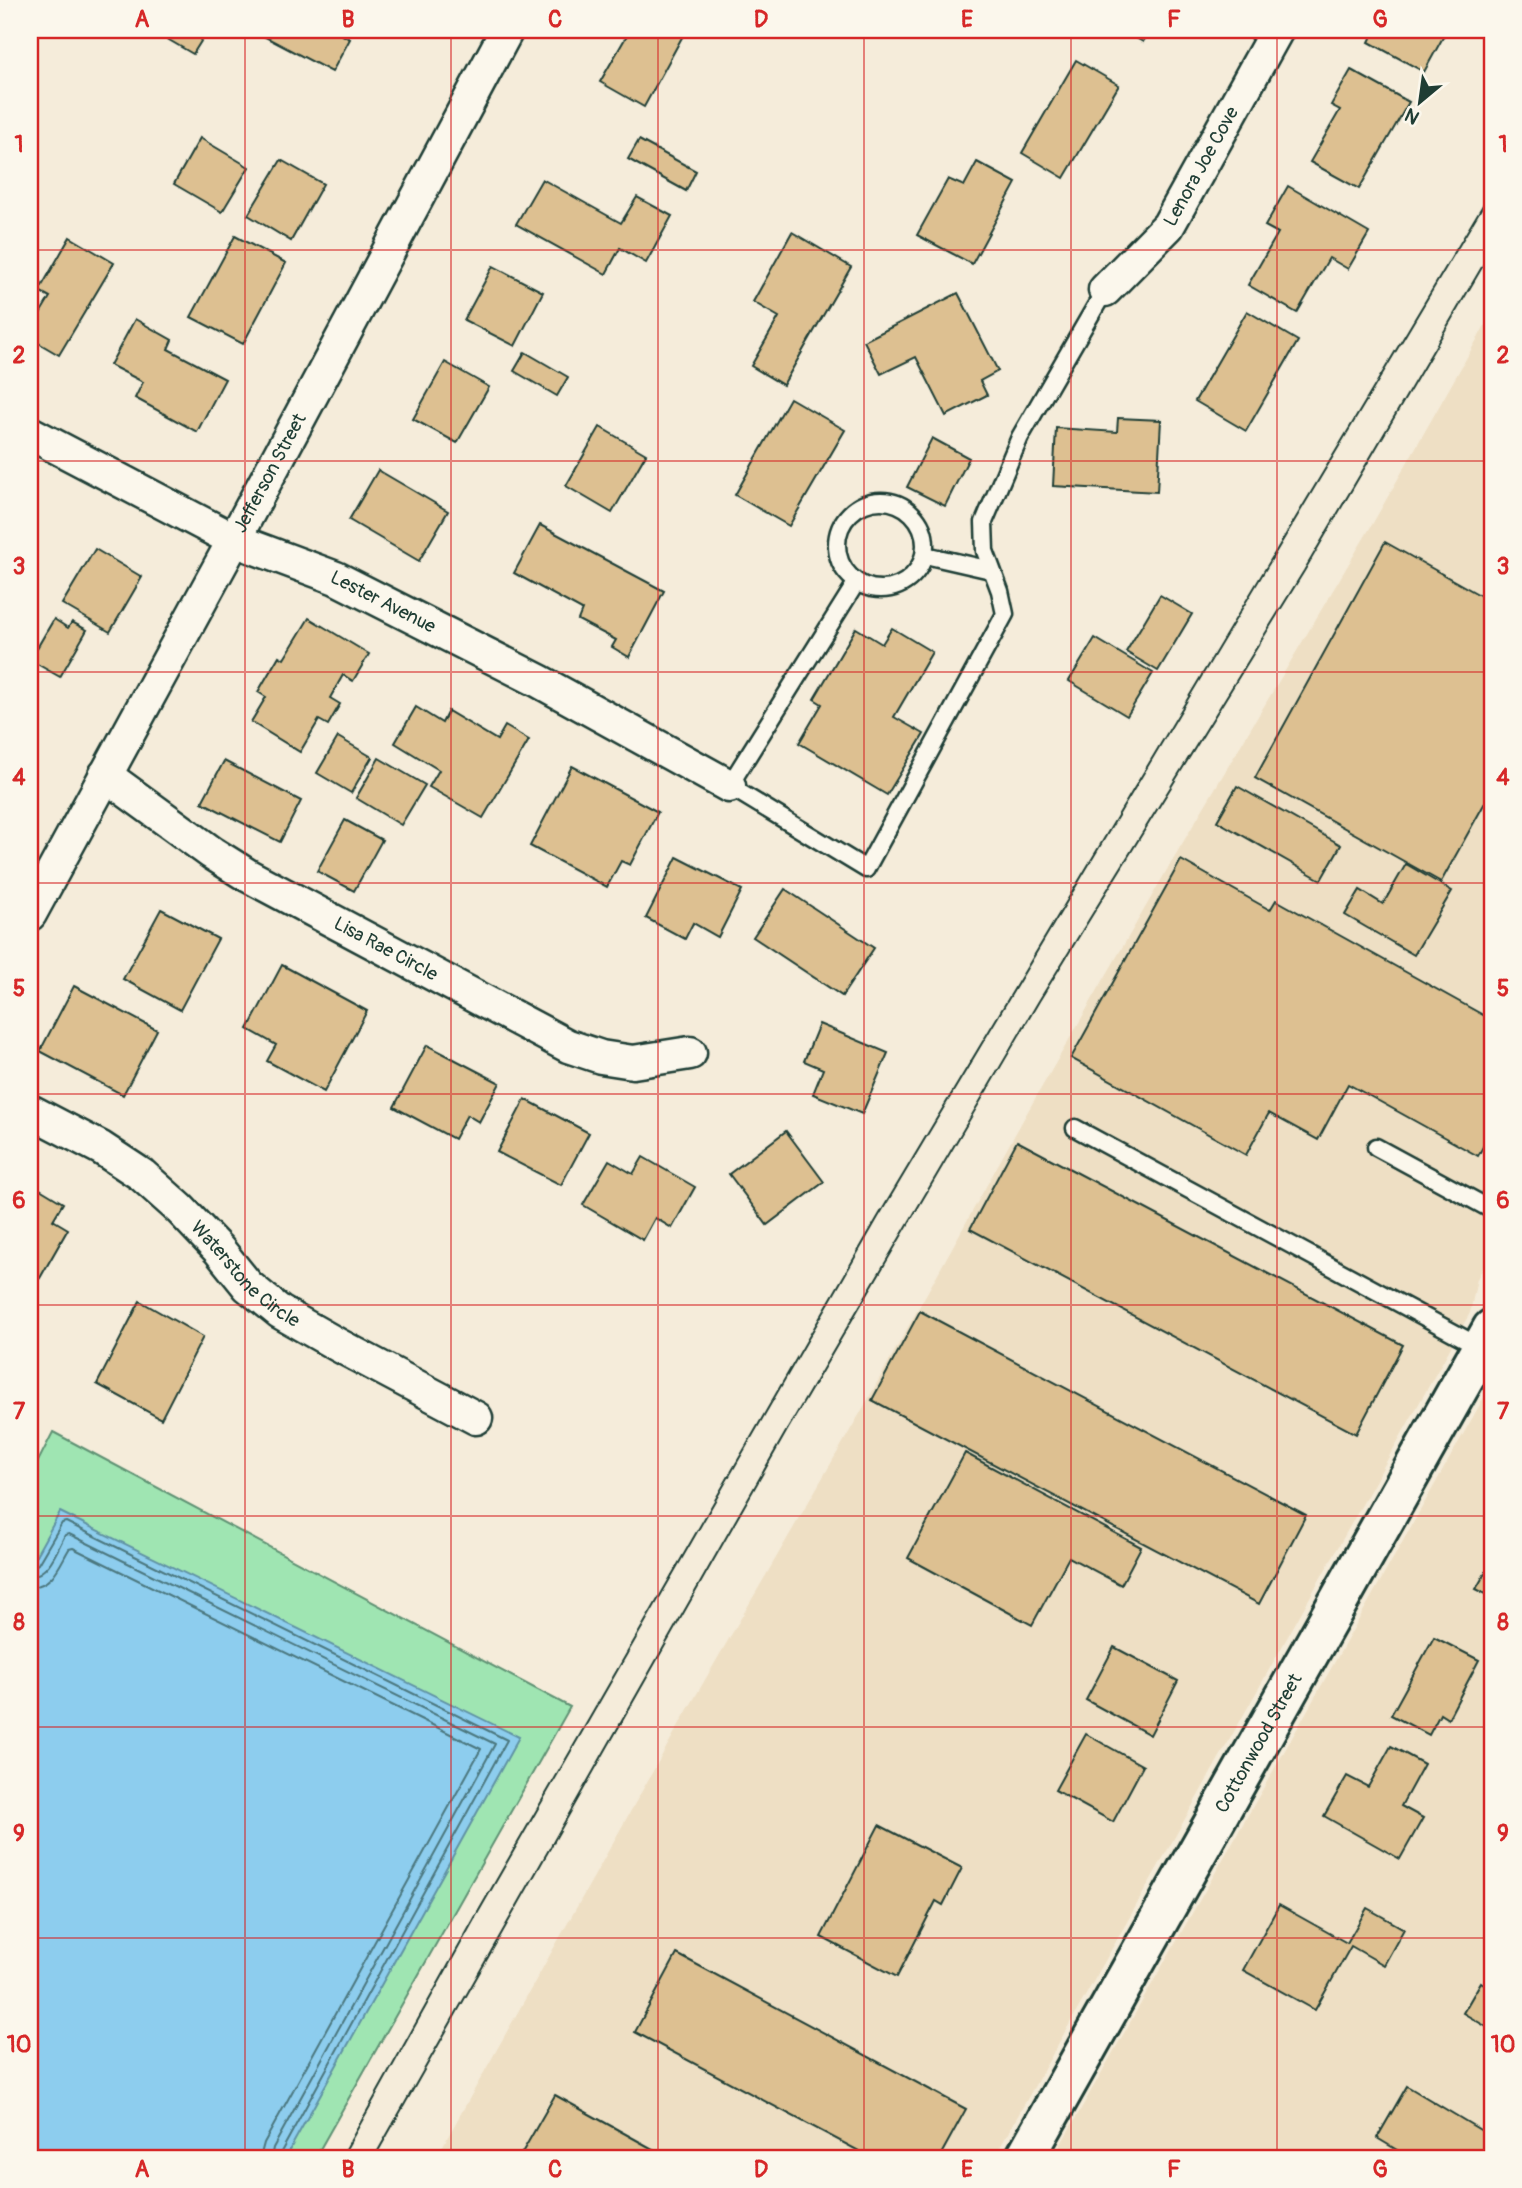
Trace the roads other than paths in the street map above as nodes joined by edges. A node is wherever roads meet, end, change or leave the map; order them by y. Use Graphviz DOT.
graph roads {
  1 [pos="507,30"];
  2 [pos="1277,30"];
  3 [pos="1105,290"];
  4 [pos="30,433"];
  5 [pos="234,540"];
  6 [pos="925,555"];
  7 [pos="991,570"];
  8 [pos="856,583"];
  9 [pos="105,775"];
  10 [pos="729,786"];
  11 [pos="30,914"];
  12 [pos="690,1053"];
  13 [pos="30,1111"];
  14 [pos="1075,1128"];
  15 [pos="1376,1147"];
  16 [pos="1492,1210"];
  17 [pos="1487,1338"];
  18 [pos="476,1418"];
  19 [pos="1025,2158"];
  1 -- 5 [label="street, Jefferson Street"];
  2 -- 3 [label="street, Lenora Joe Cove"];
  3 -- 7 [label="lane"];
  4 -- 5 [label="street, Lester Avenue"];
  5 -- 9 [label="street, Jefferson Street"];
  5 -- 10 [label="street, Lester Avenue"];
  6 -- 7 [label="lane"];
  6 -- 8 [label="lane"];
  6 -- 8 [label="lane"];
  7 -- 10 [label="lane"];
  8 -- 10 [label="lane"];
  9 -- 11 [label="street, Jefferson Street"];
  9 -- 12 [label="street, Lisa Rae Circle"];
  13 -- 18 [label="street, Waterstone Circle"];
  14 -- 17 [label="lane"];
  15 -- 16 [label="lane"];
  17 -- 19 [label="street, Cottonwood Street"];
}
